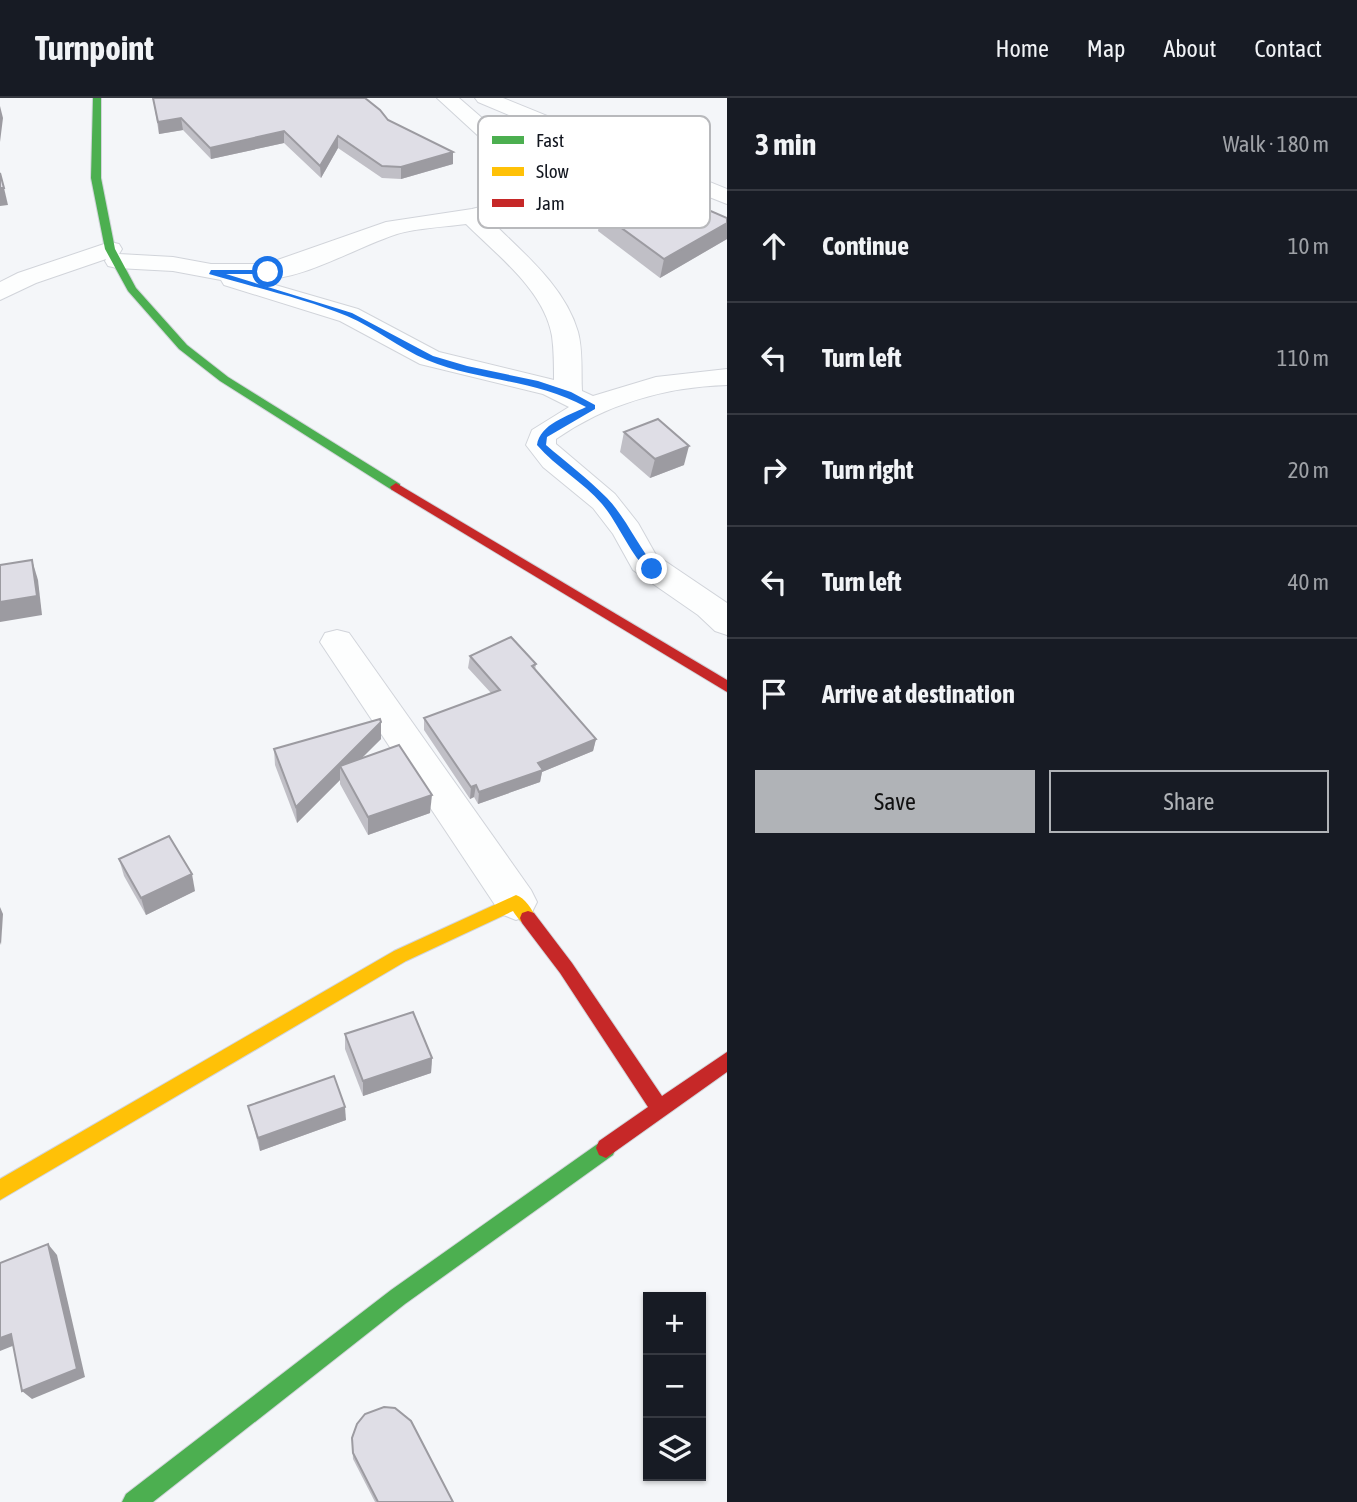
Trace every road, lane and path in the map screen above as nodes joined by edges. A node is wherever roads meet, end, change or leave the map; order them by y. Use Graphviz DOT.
graph roads {
  1 [pos="97,98"];
  2 [pos="446,98"];
  3 [pos="485,98"];
  4 [pos="527,116"];
  5 [pos="478,126"];
  6 [pos="710,190"];
  7 [pos="727,197"];
  8 [pos="478,215"];
  9 [pos="472,216"];
  10 [pos="478,222"];
  11 [pos="484,228"];
  12 [pos="114,255"];
  13 [pos="0,270"];
  14 [pos="211,272"];
  15 [pos="27,278"];
  16 [pos="0,292"];
  17 [pos="727,377"];
  18 [pos="580,401"];
  19 [pos="727,623"];
  20 [pos="337,642"];
  21 [pos="727,687"];
  22 [pos="516,902"];
  23 [pos="727,1061"];
  24 [pos="660,1109"];
  25 [pos="0,1190"];
  26 [pos="134,1502"];
  1 -- 12 [label="street"];
  2 -- 5 [label="street"];
  3 -- 4 [label="street"];
  6 -- 7 [label="street"];
  8 -- 9 [label="street"];
  9 -- 10 [label="street"];
  9 -- 14 [label="street"];
  11 -- 18 [label="street"];
  12 -- 14 [label="street"];
  12 -- 15 [label="street"];
  12 -- 21 [label="street"];
  13 -- 15 [label="street"];
  14 -- 18 [label="street"];
  15 -- 16 [label="street"];
  17 -- 18 [label="street"];
  18 -- 19 [label="street"];
  20 -- 22 [label="street"];
  22 -- 24 [label="street"];
  22 -- 25 [label="street"];
  23 -- 24 [label="street"];
  24 -- 26 [label="street"];
}
